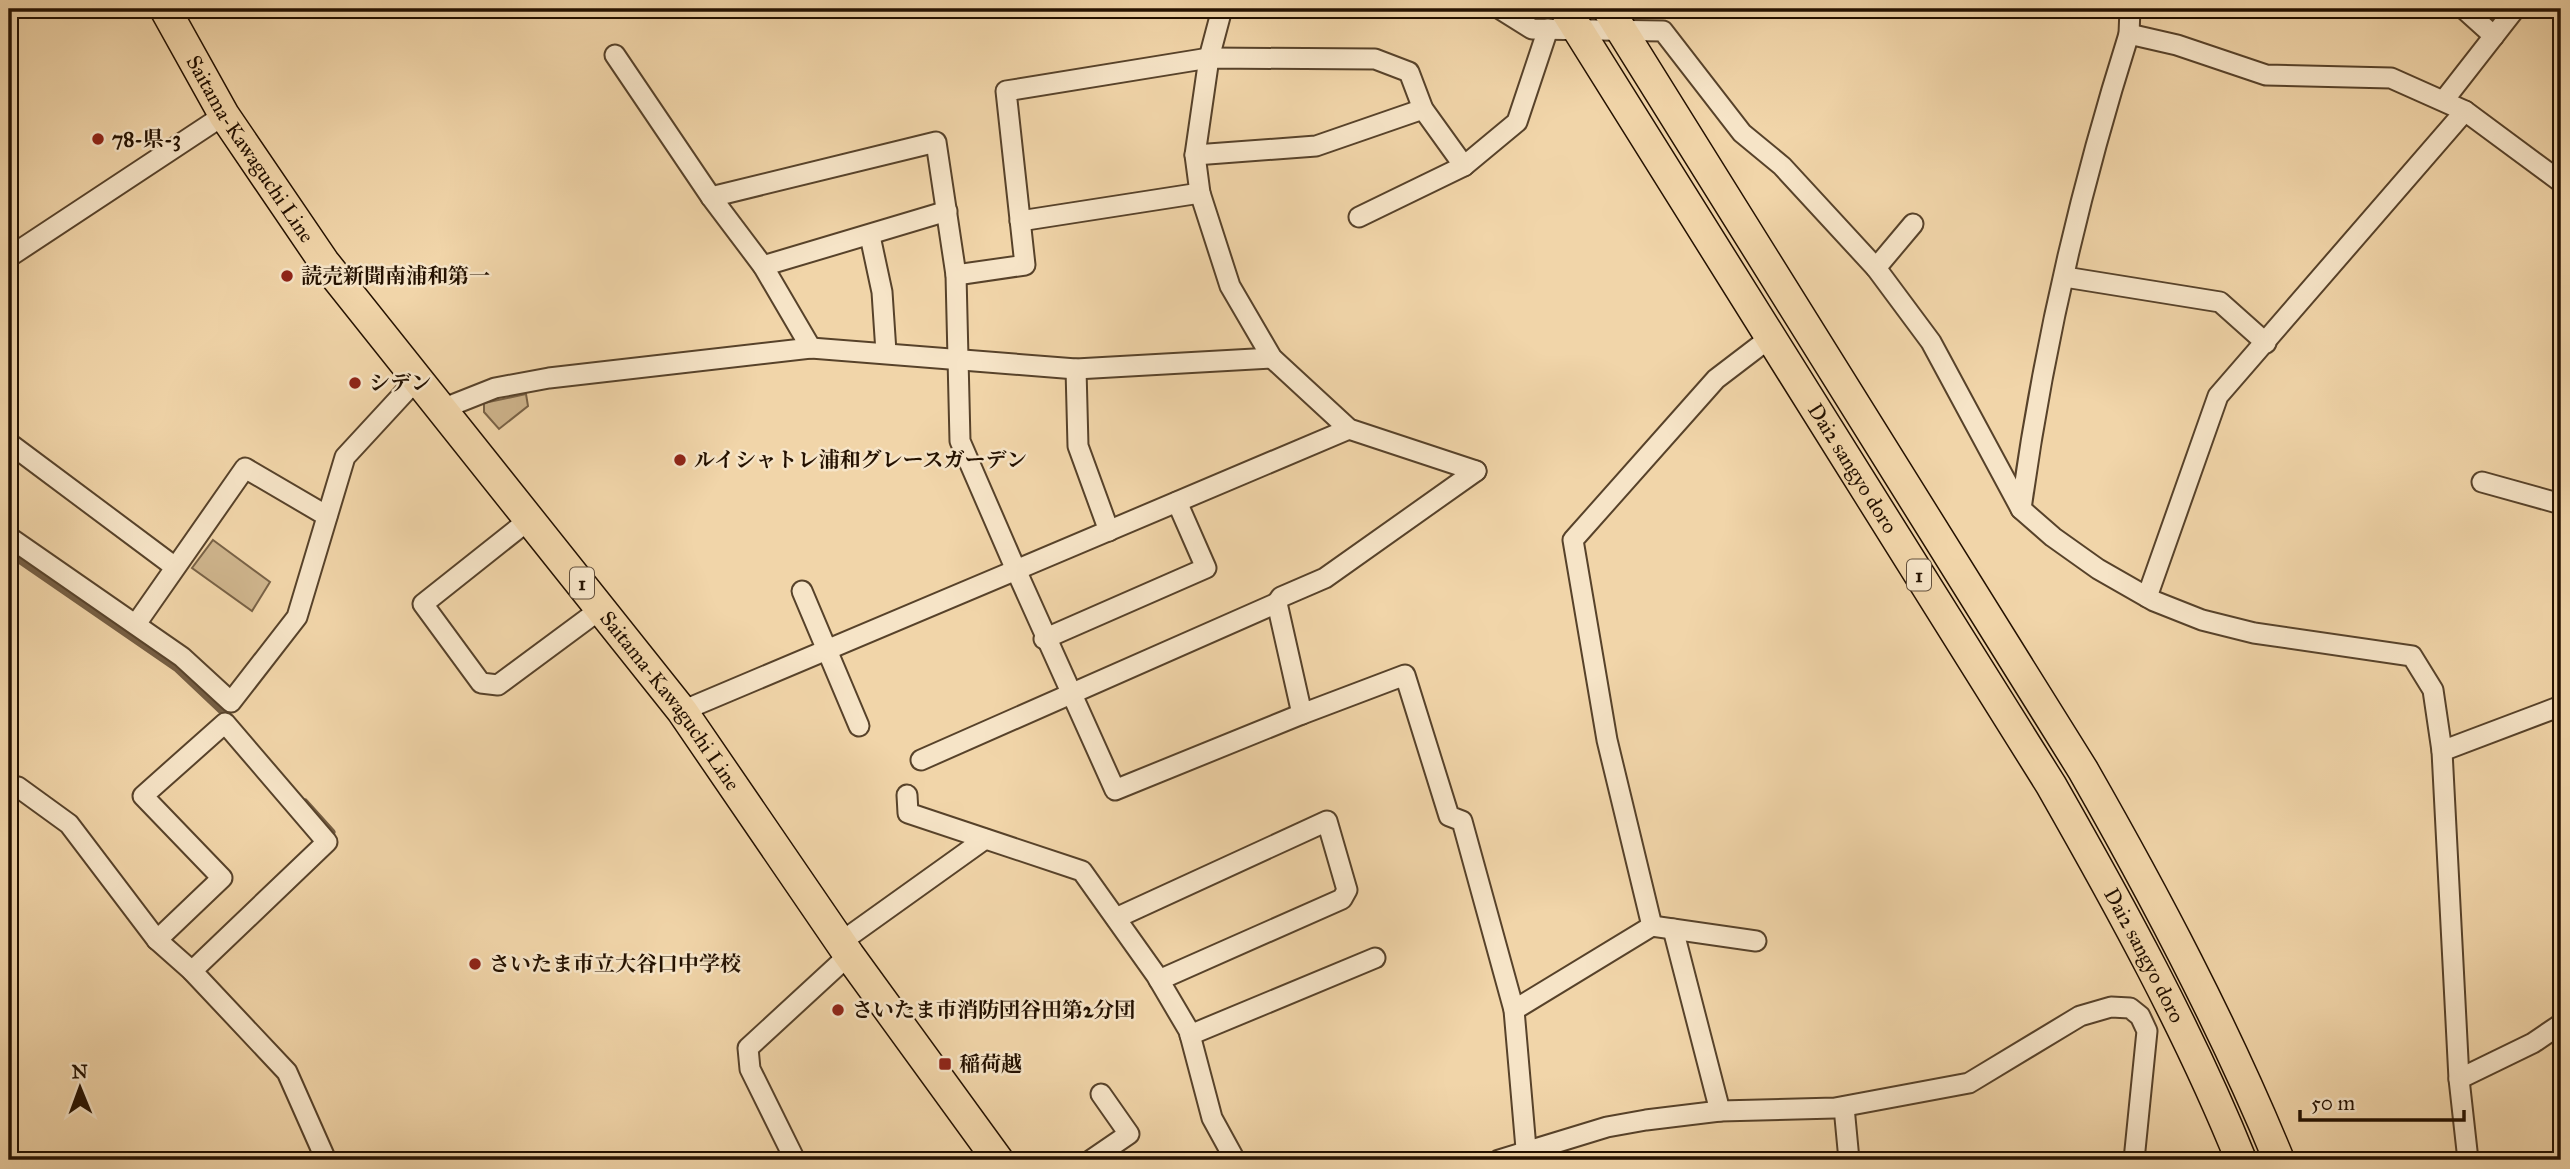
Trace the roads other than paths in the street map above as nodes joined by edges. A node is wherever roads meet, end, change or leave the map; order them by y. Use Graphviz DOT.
graph roads {
  1 [pos="165,9"];
  2 [pos="1222,9"];
  3 [pos="1500,9"];
  4 [pos="2130,9"];
  5 [pos="2463,9"];
  6 [pos="2515,9"];
  7 [pos="1615,19"];
  8 [pos="1564,23"];
  9 [pos="2129,34"];
  10 [pos="2494,36"];
  11 [pos="615,55"];
  12 [pos="1209,58"];
  13 [pos="2444,100"];
  14 [pos="1423,109"];
  15 [pos="2465,111"];
  16 [pos="223,115"];
  17 [pos="1195,155"];
  18 [pos="1464,166"];
  19 [pos="2561,182"];
  20 [pos="1200,193"];
  21 [pos="711,197"];
  22 [pos="947,211"];
  23 [pos="1359,217"];
  24 [pos="1020,221"];
  25 [pos="1913,224"];
  26 [pos="870,236"];
  27 [pos="9,257"];
  28 [pos="763,266"];
  29 [pos="1876,268"];
  30 [pos="956,275"];
  31 [pos="2065,276"];
  32 [pos="1771,337"];
  33 [pos="2266,343"];
  34 [pos="811,348"];
  35 [pos="886,352"];
  36 [pos="1272,358"];
  37 [pos="957,359"];
  38 [pos="1076,369"];
  39 [pos="417,379"];
  40 [pos="442,409"];
  41 [pos="1349,429"];
  42 [pos="9,443"];
  43 [pos="2482,482"];
  44 [pos="2560,500"];
  45 [pos="1177,502"];
  46 [pos="2021,509"];
  47 [pos="327,516"];
  48 [pos="530,519"];
  49 [pos="1109,531"];
  50 [pos="9,537"];
  51 [pos="175,567"];
  52 [pos="1016,570"];
  53 [pos="802,591"];
  54 [pos="2147,597"];
  55 [pos="1277,603"];
  56 [pos="601,608"];
  57 [pos="136,624"];
  58 [pos="1044,639"];
  59 [pos="830,650"];
  60 [pos="1069,693"];
  61 [pos="2561,706"];
  62 [pos="682,711"];
  63 [pos="1302,714"];
  64 [pos="859,726"];
  65 [pos="2442,751"];
  66 [pos="921,760"];
  67 [pos="9,785"];
  68 [pos="907,796"];
  69 [pos="985,839"];
  70 [pos="1116,918"];
  71 [pos="1652,926"];
  72 [pos="1673,929"];
  73 [pos="157,940"];
  74 [pos="1756,942"];
  75 [pos="845,948"];
  76 [pos="1375,958"];
  77 [pos="191,971"];
  78 [pos="1159,980"];
  79 [pos="1514,1010"];
  80 [pos="2561,1024"];
  81 [pos="1190,1035"];
  82 [pos="2459,1079"];
  83 [pos="1101,1094"];
  84 [pos="1844,1107"];
  85 [pos="1720,1111"];
  86 [pos="1526,1156"];
  87 [pos="326,1160"];
  88 [pos="795,1160"];
  89 [pos="998,1160"];
  90 [pos="1091,1160"];
  91 [pos="1235,1160"];
  92 [pos="1499,1160"];
  93 [pos="1849,1160"];
  94 [pos="2134,1160"];
  95 [pos="2241,1160"];
  96 [pos="2279,1160"];
  97 [pos="2468,1160"];
  1 -- 16 [label="main road, Saitama-Kawaguchi Line / 1"];
  2 -- 12 [label="street"];
  3 -- 8 [label="street"];
  4 -- 9 [label="street"];
  5 -- 10 [label="street"];
  6 -- 10 [label="street"];
  7 -- 8 [label="street"];
  7 -- 29 [label="street"];
  7 -- 96 [label="main road, Dai2 sangyo doro / 1"];
  8 -- 18 [label="street"];
  8 -- 32 [label="main road, Dai2 sangyo doro / 1"];
  9 -- 13 [label="street"];
  9 -- 31 [label="street"];
  10 -- 13 [label="street"];
  11 -- 21 [label="street"];
  12 -- 14 [label="street"];
  12 -- 17 [label="street"];
  12 -- 24 [label="street"];
  13 -- 15 [label="street"];
  14 -- 17 [label="street"];
  14 -- 18 [label="street"];
  15 -- 19 [label="street"];
  15 -- 33 [label="street"];
  16 -- 27 [label="street"];
  16 -- 39 [label="main road, Saitama-Kawaguchi Line / 1"];
  17 -- 20 [label="street"];
  18 -- 23 [label="street"];
  20 -- 24 [label="street"];
  20 -- 36 [label="street"];
  21 -- 22 [label="street"];
  21 -- 28 [label="street"];
  22 -- 26 [label="street"];
  22 -- 30 [label="street"];
  24 -- 30 [label="street"];
  25 -- 29 [label="street"];
  26 -- 28 [label="street"];
  26 -- 35 [label="street"];
  28 -- 34 [label="street"];
  29 -- 46 [label="street"];
  30 -- 37 [label="street"];
  31 -- 33 [label="street"];
  31 -- 46 [label="street"];
  32 -- 71 [label="street"];
  32 -- 95 [label="main road, Dai2 sangyo doro / 1"];
  33 -- 54 [label="street"];
  34 -- 35 [label="street"];
  34 -- 40 [label="street"];
  35 -- 37 [label="street"];
  36 -- 38 [label="street"];
  36 -- 41 [label="street"];
  37 -- 38 [label="street"];
  37 -- 52 [label="street"];
  38 -- 49 [label="street"];
  39 -- 40 [label="main road, Saitama-Kawaguchi Line / 1"];
  39 -- 47 [label="street"];
  40 -- 48 [label="main road, Saitama-Kawaguchi Line / 1"];
  41 -- 45 [label="street"];
  41 -- 55 [label="street"];
  42 -- 51 [label="street"];
  43 -- 44 [label="street"];
  45 -- 49 [label="street"];
  45 -- 58 [label="street"];
  46 -- 54 [label="street"];
  47 -- 51 [label="street"];
  47 -- 57 [label="street"];
  48 -- 56 [label="main road, Saitama-Kawaguchi Line / 1"];
  48 -- 56 [label="street"];
  49 -- 52 [label="street"];
  50 -- 57 [label="street"];
  51 -- 57 [label="street"];
  52 -- 58 [label="street"];
  52 -- 59 [label="street"];
  53 -- 59 [label="street"];
  54 -- 65 [label="street"];
  55 -- 60 [label="street"];
  55 -- 63 [label="street"];
  56 -- 62 [label="main road, Saitama-Kawaguchi Line / 1"];
  58 -- 60 [label="street"];
  59 -- 62 [label="street"];
  59 -- 64 [label="street"];
  60 -- 63 [label="street"];
  60 -- 66 [label="street"];
  61 -- 65 [label="street"];
  62 -- 75 [label="main road, Saitama-Kawaguchi Line / 1"];
  63 -- 79 [label="street"];
  65 -- 82 [label="street"];
  67 -- 73 [label="street"];
  68 -- 69 [label="street"];
  69 -- 70 [label="street"];
  69 -- 75 [label="street"];
  70 -- 78 [label="street"];
  70 -- 78 [label="street"];
  71 -- 72 [label="street"];
  71 -- 79 [label="street"];
  72 -- 74 [label="street"];
  72 -- 85 [label="street"];
  73 -- 77 [label="street"];
  73 -- 77 [label="street"];
  75 -- 88 [label="street"];
  75 -- 89 [label="main road, Saitama-Kawaguchi Line / 1"];
  76 -- 81 [label="street"];
  77 -- 87 [label="street"];
  78 -- 81 [label="street"];
  79 -- 86 [label="street"];
  80 -- 82 [label="street"];
  81 -- 91 [label="street"];
  82 -- 97 [label="street"];
  83 -- 90 [label="street"];
  84 -- 85 [label="street"];
  84 -- 93 [label="street"];
  84 -- 94 [label="street"];
  85 -- 86 [label="street"];
  86 -- 92 [label="street"];
}
